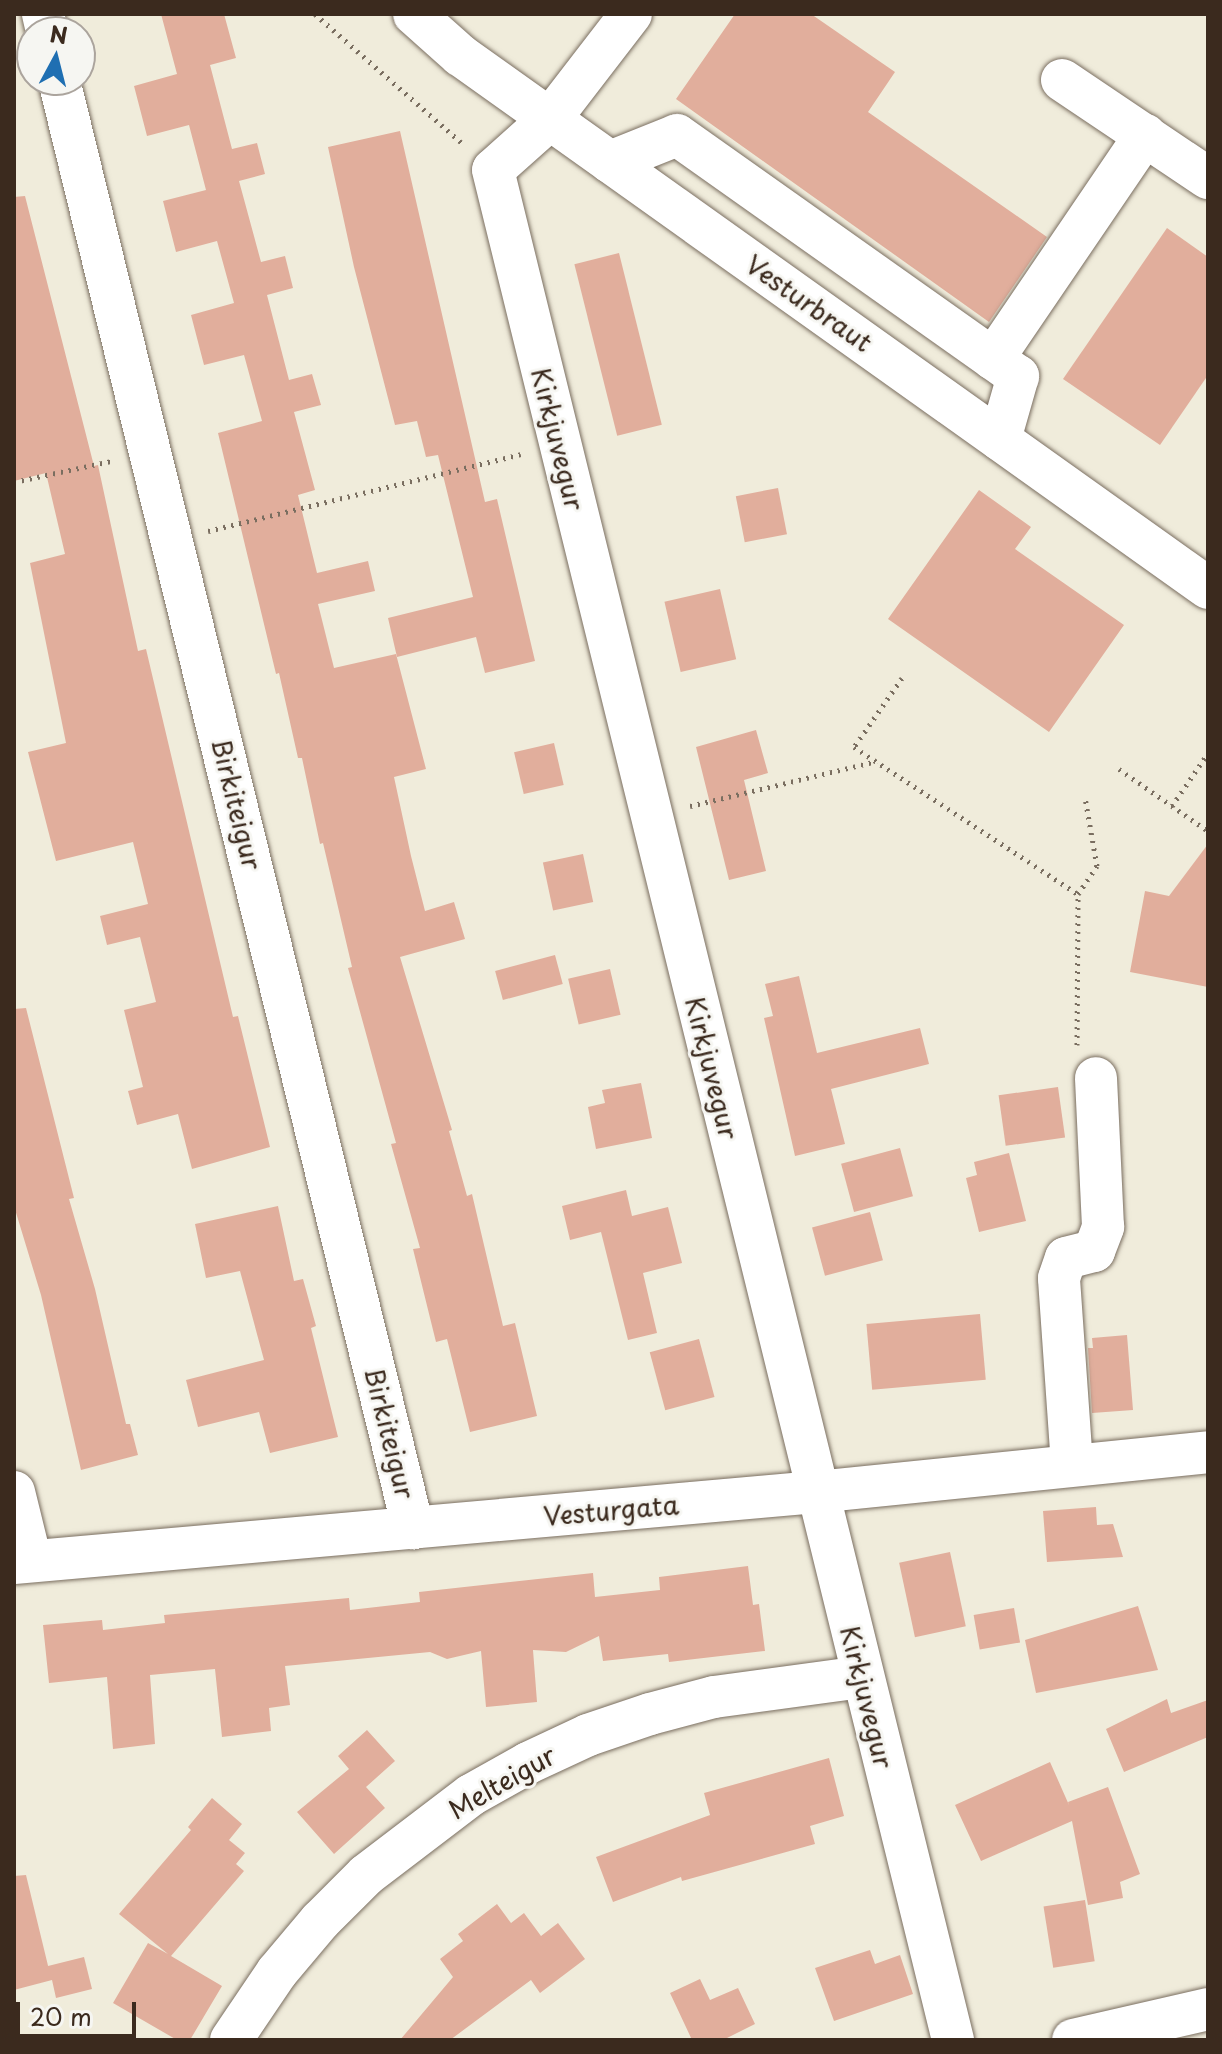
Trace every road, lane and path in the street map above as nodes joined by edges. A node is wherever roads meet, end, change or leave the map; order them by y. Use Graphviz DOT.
graph roads {
  1 [pos="315,14"];
  2 [pos="414,14"];
  3 [pos="631,14"];
  4 [pos="1062,80"];
  5 [pos="63,96"];
  6 [pos="550,119"];
  7 [pos="1145,135"];
  8 [pos="610,162"];
  9 [pos="493,170"];
  10 [pos="1208,178"];
  11 [pos="993,359"];
  12 [pos="1000,439"];
  13 [pos="560,446"];
  14 [pos="150,452"];
  15 [pos="14,482"];
  16 [pos="172,539"];
  17 [pos="1208,588"];
  18 [pos="902,678"];
  19 [pos="1208,753"];
  20 [pos="877,761"];
  21 [pos="1119,769"];
  22 [pos="1085,797"];
  23 [pos="1172,806"];
  24 [pos="650,816"];
  25 [pos="1208,831"];
  26 [pos="1078,894"];
  27 [pos="1096,1078"];
  28 [pos="1208,1452"];
  29 [pos="1072,1465"];
  30 [pos="14,1492"];
  31 [pos="816,1492"];
  32 [pos="413,1528"];
  33 [pos="22,1562"];
  34 [pos="862,1677"];
  35 [pos="1208,2009"];
  36 [pos="231,2040"];
  37 [pos="953,2040"];
  38 [pos="1073,2040"];
  1 -- 9 [label="path"];
  2 -- 6 [label="street, Vesturbraut"];
  3 -- 6 [label="street"];
  4 -- 7 [label="street"];
  5 -- 14 [label="street, Birkiteigur"];
  6 -- 8 [label="street, Vesturbraut"];
  6 -- 9 [label="street"];
  7 -- 10 [label="street"];
  7 -- 11 [label="street"];
  8 -- 11 [label="street"];
  8 -- 12 [label="street, Vesturbraut"];
  9 -- 13 [label="street, Kirkjuvegur"];
  11 -- 12 [label="street"];
  12 -- 17 [label="street, Vesturbraut"];
  13 -- 16 [label="path"];
  13 -- 24 [label="street, Kirkjuvegur"];
  14 -- 15 [label="path"];
  14 -- 16 [label="street, Birkiteigur"];
  16 -- 32 [label="street, Birkiteigur"];
  18 -- 20 [label="path"];
  19 -- 23 [label="path"];
  20 -- 24 [label="path"];
  20 -- 26 [label="path"];
  21 -- 23 [label="path"];
  22 -- 26 [label="path"];
  23 -- 25 [label="path"];
  24 -- 31 [label="street, Kirkjuvegur"];
  26 -- 27 [label="path"];
  27 -- 29 [label="street"];
  28 -- 29 [label="street, Vesturgata"];
  29 -- 31 [label="street, Vesturgata"];
  30 -- 33 [label="street"];
  31 -- 32 [label="street, Vesturgata"];
  31 -- 34 [label="street, Kirkjuvegur"];
  32 -- 33 [label="street, Vesturgata"];
  34 -- 36 [label="street, Melteigur"];
  34 -- 37 [label="street, Kirkjuvegur"];
  35 -- 38 [label="street"];
}
